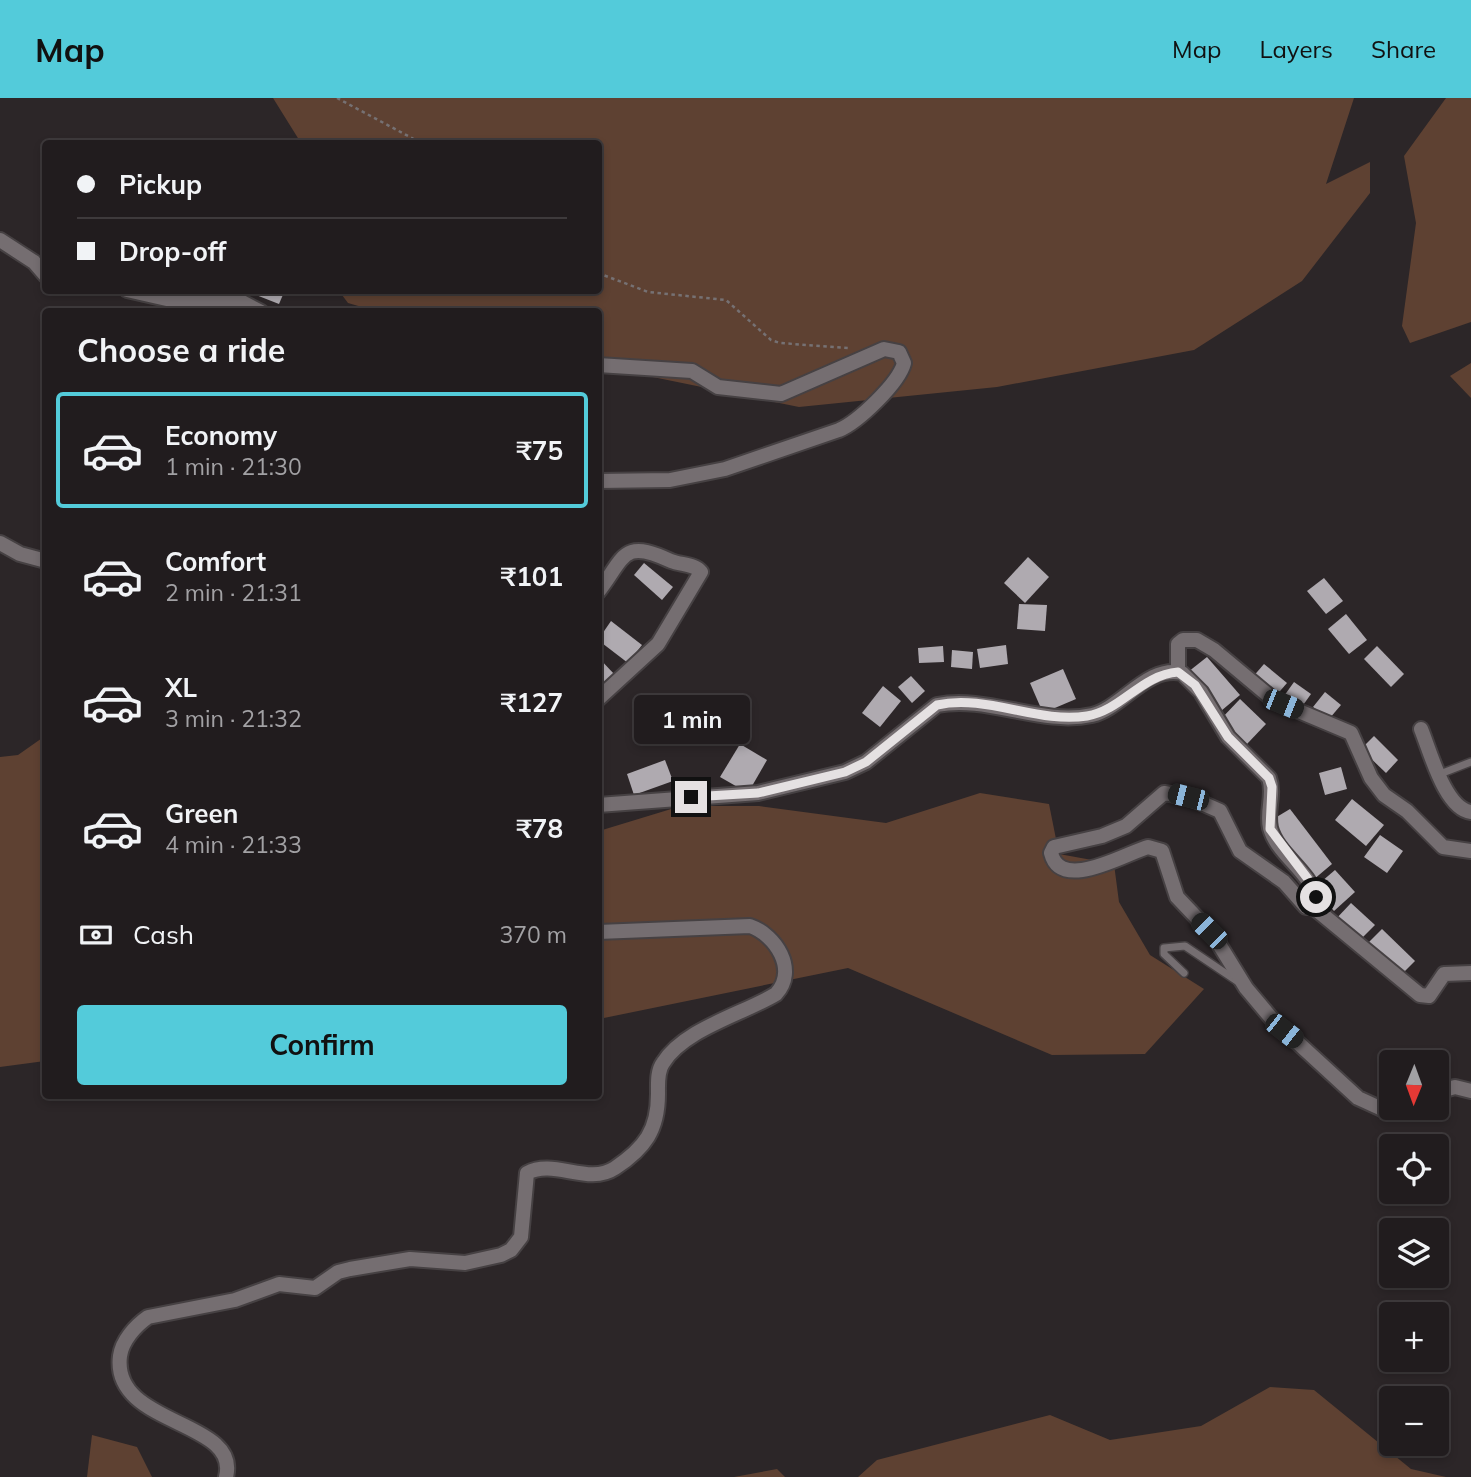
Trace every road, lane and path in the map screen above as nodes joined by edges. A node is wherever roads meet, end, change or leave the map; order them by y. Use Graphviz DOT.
graph roads {
  1 [pos="337,98"];
  2 [pos="416,140"];
  3 [pos="0,240"];
  4 [pos="42,271"];
  5 [pos="602,275"];
  6 [pos="145,294"];
  7 [pos="225,299"];
  8 [pos="218,308"];
  9 [pos="253,308"];
  10 [pos="856,348"];
  11 [pos="602,365"];
  12 [pos="602,481"];
  13 [pos="0,544"];
  14 [pos="42,560"];
  15 [pos="602,586"];
  16 [pos="1178,672"];
  17 [pos="602,695"];
  18 [pos="1421,729"];
  19 [pos="1471,762"];
  20 [pos="1440,774"];
  21 [pos="602,805"];
  22 [pos="1471,812"];
  23 [pos="1471,839"];
  24 [pos="1447,849"];
  25 [pos="1471,851"];
  26 [pos="1312,906"];
  27 [pos="602,932"];
  28 [pos="1184,973"];
  29 [pos="1471,973"];
  30 [pos="1246,988"];
  31 [pos="1449,1089"];
  32 [pos="1471,1091"];
  33 [pos="1379,1108"];
  34 [pos="226,1477"];
  1 -- 2 [label="path"];
  3 -- 4 [label="street"];
  5 -- 10 [label="path"];
  6 -- 7 [label="street"];
  7 -- 8 [label="street"];
  7 -- 9 [label="street"];
  11 -- 12 [label="street"];
  13 -- 14 [label="street"];
  15 -- 17 [label="street"];
  16 -- 21 [label="street"];
  16 -- 24 [label="street"];
  16 -- 26 [label="street"];
  18 -- 20 [label="street"];
  19 -- 20 [label="lane"];
  20 -- 22 [label="street"];
  23 -- 24 [label="street"];
  24 -- 25 [label="street"];
  26 -- 29 [label="street"];
  26 -- 30 [label="street"];
  27 -- 34 [label="street"];
  28 -- 30 [label="lane"];
  30 -- 33 [label="street"];
  31 -- 32 [label="street"];
}
